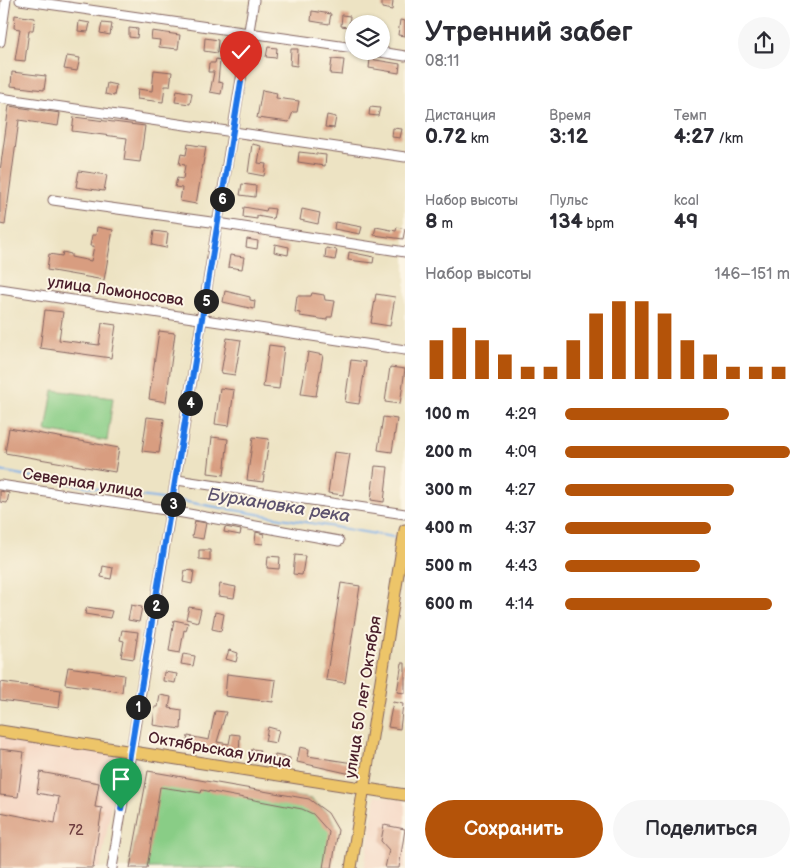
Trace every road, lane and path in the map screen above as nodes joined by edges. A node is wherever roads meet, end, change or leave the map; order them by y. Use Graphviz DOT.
graph roads {
  1 [pos="6,0"];
  2 [pos="20,0"];
  3 [pos="254,0"];
  4 [pos="249,33"];
  5 [pos="0,42"];
  6 [pos="345,47"];
  7 [pos="390,54"];
  8 [pos="405,56"];
  9 [pos="0,98"];
  10 [pos="233,130"];
  11 [pos="405,158"];
  12 [pos="53,200"];
  13 [pos="218,223"];
  14 [pos="405,252"];
  15 [pos="0,289"];
  16 [pos="203,318"];
  17 [pos="405,350"];
  18 [pos="177,480"];
  19 [pos="0,485"];
  20 [pos="172,511"];
  21 [pos="405,514"];
  22 [pos="405,530"];
  23 [pos="339,541"];
  24 [pos="0,731"];
  25 [pos="130,750"];
  26 [pos="364,790"];
  27 [pos="405,795"];
  28 [pos="112,868"];
  29 [pos="352,868"];
  1 -- 5 [label="street"];
  2 -- 4 [label="street"];
  3 -- 4 [label="street"];
  4 -- 6 [label="street"];
  4 -- 10 [label="street"];
  7 -- 8 [label="street"];
  9 -- 10 [label="street"];
  10 -- 11 [label="street"];
  10 -- 13 [label="street"];
  12 -- 13 [label="street"];
  13 -- 14 [label="street"];
  13 -- 16 [label="street"];
  15 -- 16 [label="street, улица Ломоносова"];
  16 -- 17 [label="street, улица Ломоносова"];
  16 -- 18 [label="street"];
  18 -- 20 [label="street"];
  18 -- 21 [label="street"];
  19 -- 20 [label="street, Северная улица"];
  20 -- 23 [label="street, Северная улица"];
  20 -- 25 [label="street"];
  22 -- 26 [label="main road, улица 50 лет Октября"];
  24 -- 25 [label="main road, Октябрьская улица"];
  25 -- 26 [label="main road, Октябрьская улица"];
  25 -- 28 [label="street"];
  26 -- 27 [label="main road, Октябрьская улица"];
  26 -- 29 [label="main road, улица 50 лет Октября"];
}
